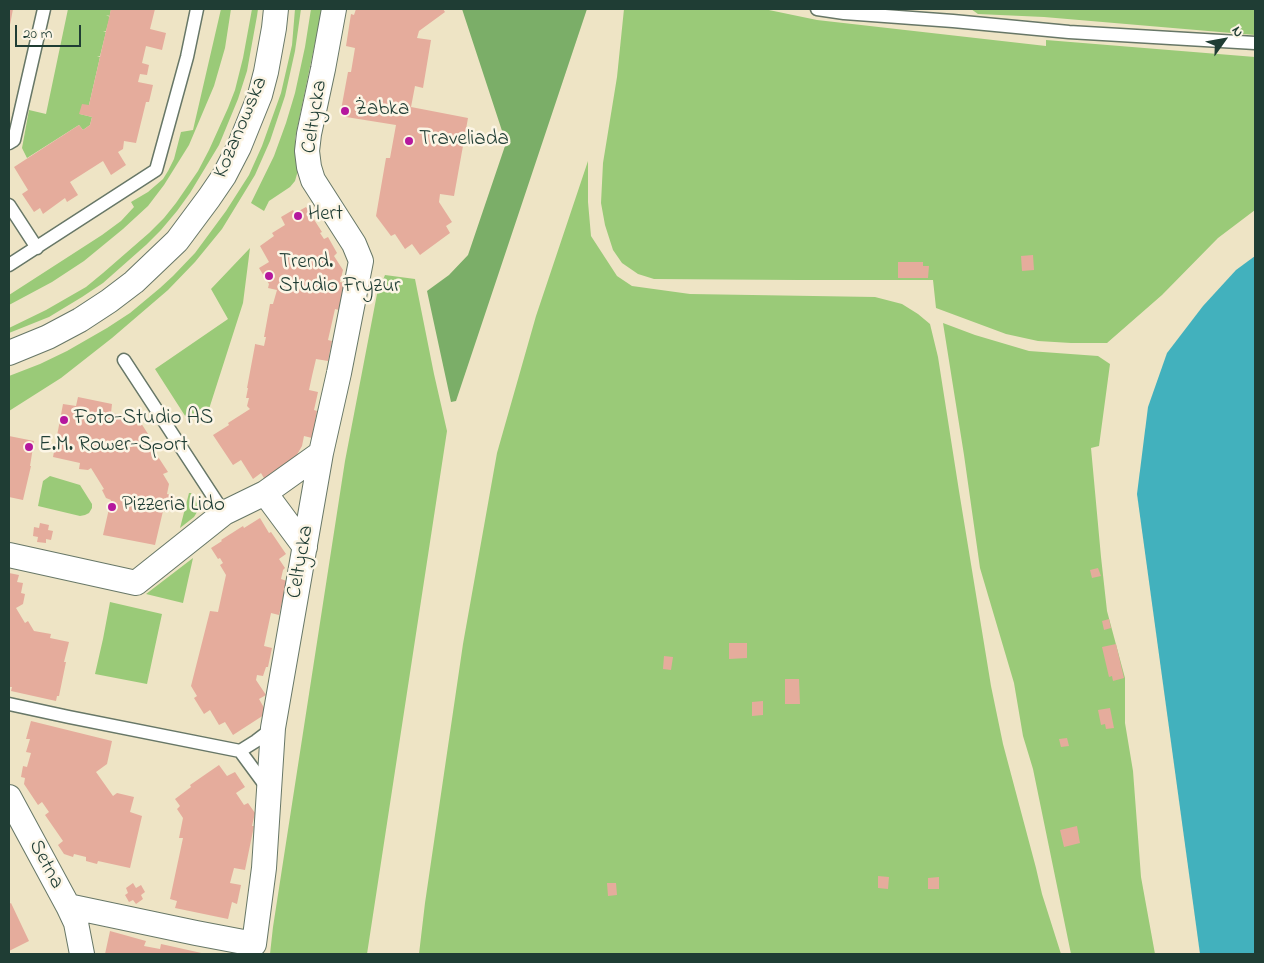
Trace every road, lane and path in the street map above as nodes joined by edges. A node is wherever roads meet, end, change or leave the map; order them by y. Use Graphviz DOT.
graph roads {
  1 [pos="44,9"];
  2 [pos="197,9"];
  3 [pos="276,9"];
  4 [pos="334,9"];
  5 [pos="817,9"];
  6 [pos="1255,43"];
  7 [pos="9,144"];
  8 [pos="9,205"];
  9 [pos="36,248"];
  10 [pos="9,265"];
  11 [pos="9,353"];
  12 [pos="124,360"];
  13 [pos="321,453"];
  14 [pos="265,493"];
  15 [pos="224,513"];
  16 [pos="305,547"];
  17 [pos="9,555"];
  18 [pos="9,704"];
  19 [pos="273,728"];
  20 [pos="240,751"];
  21 [pos="269,791"];
  22 [pos="9,797"];
  23 [pos="68,906"];
  24 [pos="82,954"];
  1 -- 7 [label="lane"];
  2 -- 9 [label="lane"];
  3 -- 11 [label="street, Kozanowska"];
  4 -- 13 [label="street, Celtycka"];
  5 -- 6 [label="lane"];
  8 -- 9 [label="lane"];
  9 -- 10 [label="lane"];
  12 -- 15 [label="lane"];
  13 -- 14 [label="street"];
  13 -- 16 [label="street, Celtycka"];
  14 -- 15 [label="street"];
  14 -- 16 [label="street"];
  15 -- 17 [label="street"];
  16 -- 19 [label="street, Celtycka"];
  18 -- 20 [label="lane"];
  19 -- 20 [label="lane"];
  19 -- 21 [label="street, Celtycka"];
  20 -- 21 [label="lane"];
  21 -- 23 [label="street, Celtycka"];
  22 -- 23 [label="street, Setna"];
  23 -- 24 [label="street, Setna"];
}
